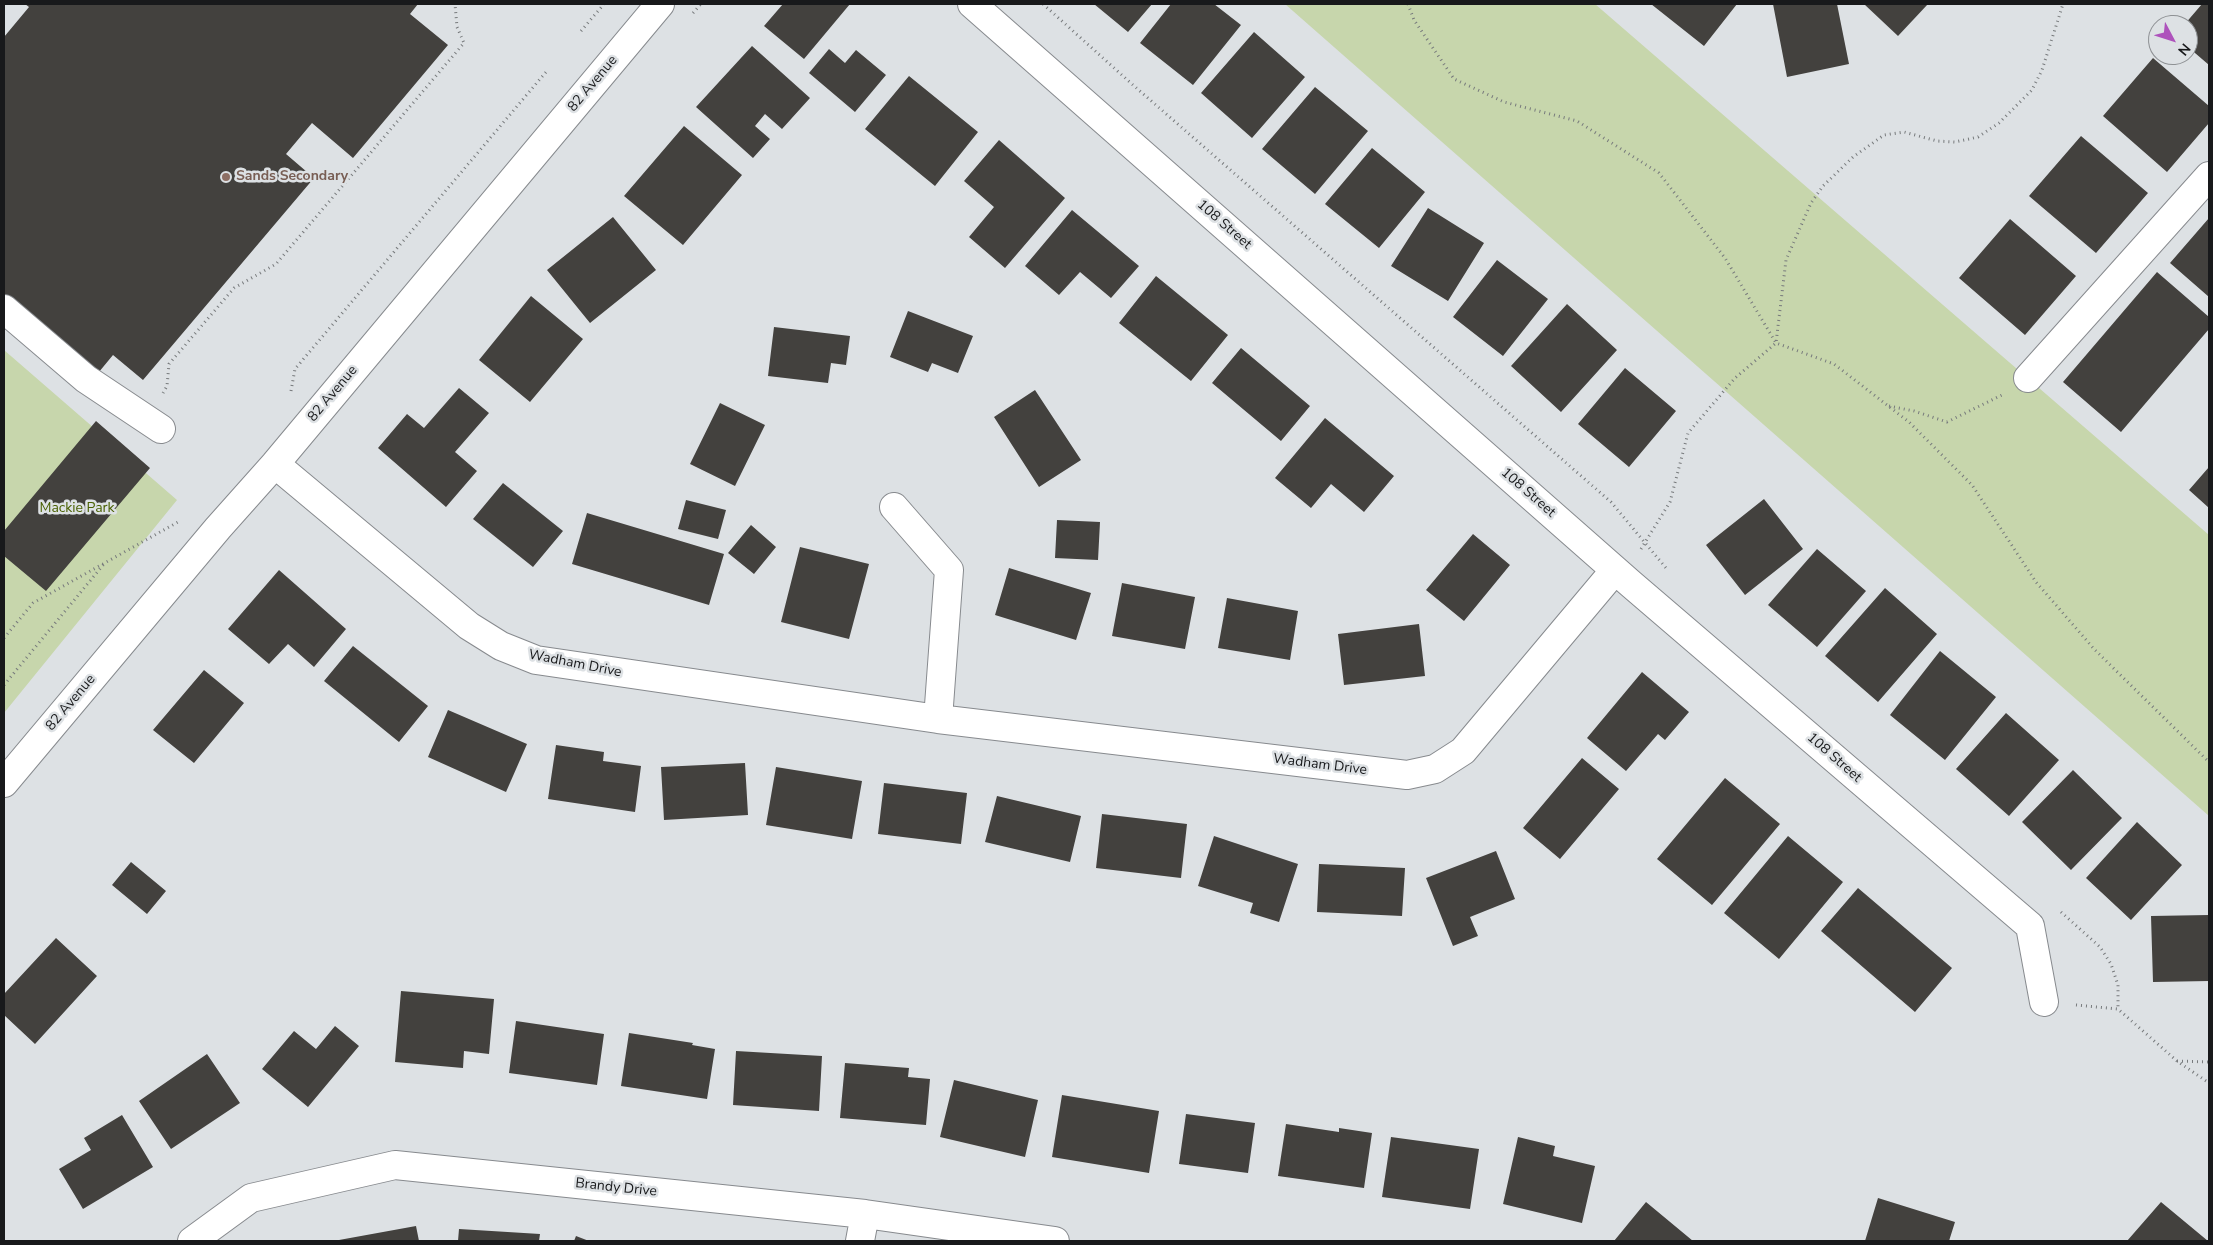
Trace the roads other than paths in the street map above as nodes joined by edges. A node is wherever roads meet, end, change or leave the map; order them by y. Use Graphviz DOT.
graph roads {
  1 [pos="660,4"];
  2 [pos="972,4"];
  3 [pos="2209,176"];
  4 [pos="4,309"];
  5 [pos="2028,378"];
  6 [pos="161,429"];
  7 [pos="275,464"];
  8 [pos="894,507"];
  9 [pos="1615,570"];
  10 [pos="938,720"];
  11 [pos="4,783"];
  12 [pos="2044,1002"];
  13 [pos="865,1214"];
  14 [pos="192,1241"];
  15 [pos="860,1241"];
  16 [pos="1055,1241"];
  1 -- 7 [label="street, 82 Avenue"];
  2 -- 9 [label="street, 108 Street"];
  3 -- 5 [label="street"];
  4 -- 6 [label="street"];
  7 -- 10 [label="street, Wadham Drive"];
  7 -- 11 [label="street, 82 Avenue"];
  8 -- 10 [label="street"];
  9 -- 10 [label="street, Wadham Drive"];
  9 -- 12 [label="street, 108 Street"];
  13 -- 14 [label="street, Brandy Drive"];
  13 -- 15 [label="street"];
  13 -- 16 [label="street, Brandy Drive"];
}
